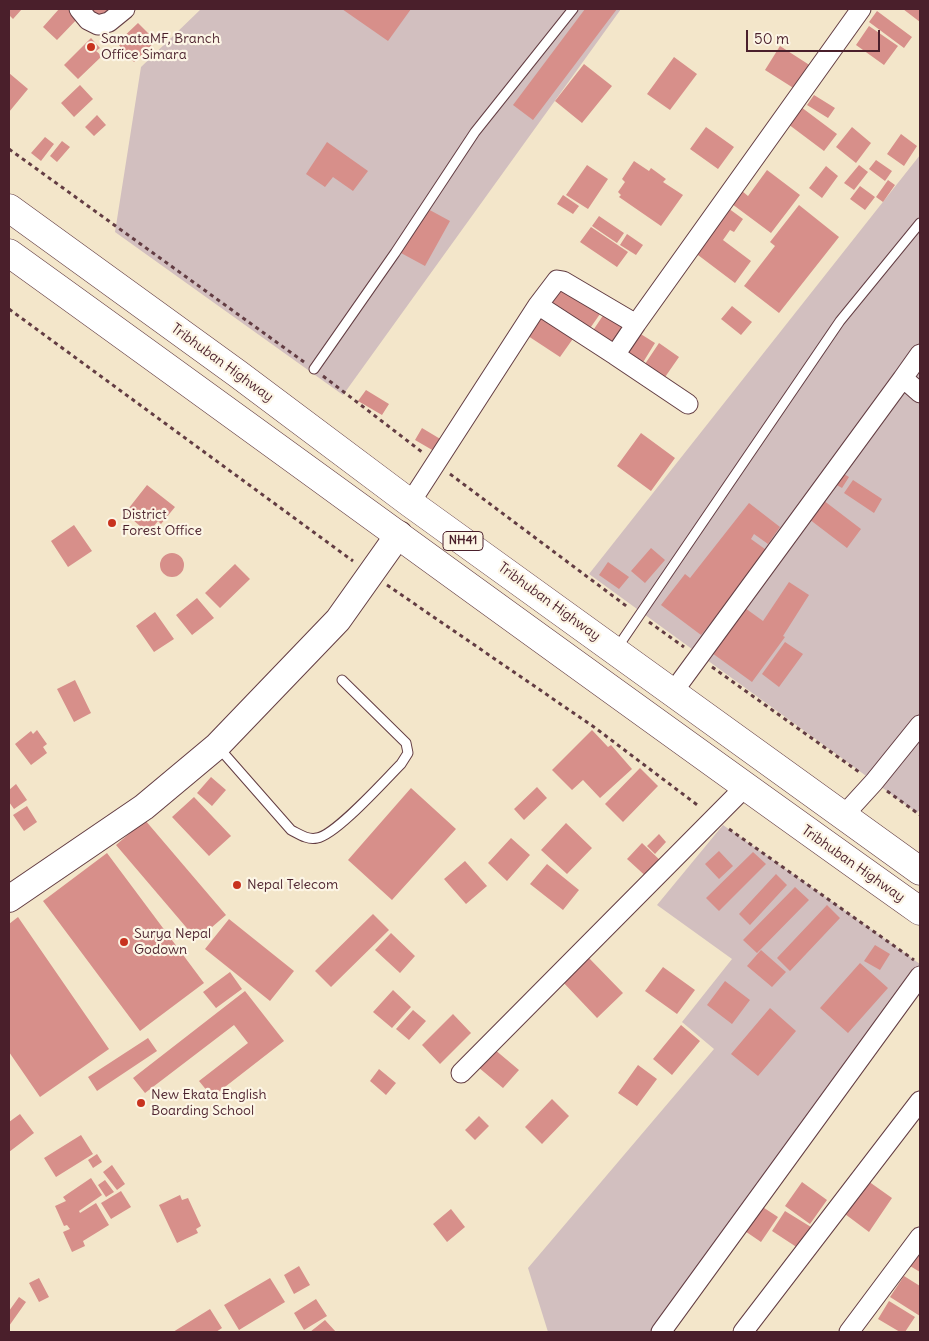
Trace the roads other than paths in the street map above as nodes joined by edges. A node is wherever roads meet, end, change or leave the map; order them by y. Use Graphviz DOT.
graph roads {
  1 [pos="79,9"];
  2 [pos="125,9"];
  3 [pos="573,9"];
  4 [pos="861,9"];
  5 [pos="9,208"];
  6 [pos="920,223"];
  7 [pos="9,253"];
  8 [pos="538,305"];
  9 [pos="636,324"];
  10 [pos="920,354"];
  11 [pos="615,356"];
  12 [pos="314,369"];
  13 [pos="902,378"];
  14 [pos="920,392"];
  15 [pos="688,404"];
  16 [pos="410,503"];
  17 [pos="399,534"];
  18 [pos="615,650"];
  19 [pos="342,680"];
  20 [pos="673,692"];
  21 [pos="920,725"];
  22 [pos="217,746"];
  23 [pos="745,787"];
  24 [pos="843,816"];
  25 [pos="920,871"];
  26 [pos="9,899"];
  27 [pos="920,911"];
  28 [pos="920,976"];
  29 [pos="461,1073"];
  30 [pos="920,1101"];
  31 [pos="920,1237"];
  32 [pos="661,1332"];
  33 [pos="743,1332"];
  34 [pos="848,1332"];
  1 -- 2 [label="street"];
  3 -- 12 [label="lane"];
  4 -- 9 [label="street"];
  5 -- 16 [label="highway, Tribhuban Highway / NH41"];
  6 -- 18 [label="lane"];
  7 -- 17 [label="highway, Tribhuban Highway / NH41"];
  8 -- 9 [label="street"];
  8 -- 11 [label="street"];
  8 -- 16 [label="street"];
  9 -- 11 [label="street"];
  10 -- 13 [label="street"];
  11 -- 15 [label="street"];
  13 -- 14 [label="street"];
  13 -- 20 [label="street"];
  16 -- 18 [label="highway, Tribhuban Highway / NH41"];
  17 -- 22 [label="main road"];
  17 -- 23 [label="highway, Tribhuban Highway / NH41"];
  18 -- 20 [label="highway, Tribhuban Highway / NH41"];
  19 -- 22 [label="lane"];
  20 -- 24 [label="highway, Tribhuban Highway / NH41"];
  21 -- 24 [label="street"];
  22 -- 26 [label="main road"];
  23 -- 27 [label="highway, Tribhuban Highway / NH41"];
  23 -- 29 [label="street"];
  24 -- 25 [label="highway, Tribhuban Highway / NH41"];
  28 -- 32 [label="street"];
  30 -- 33 [label="street"];
  31 -- 34 [label="street"];
}
